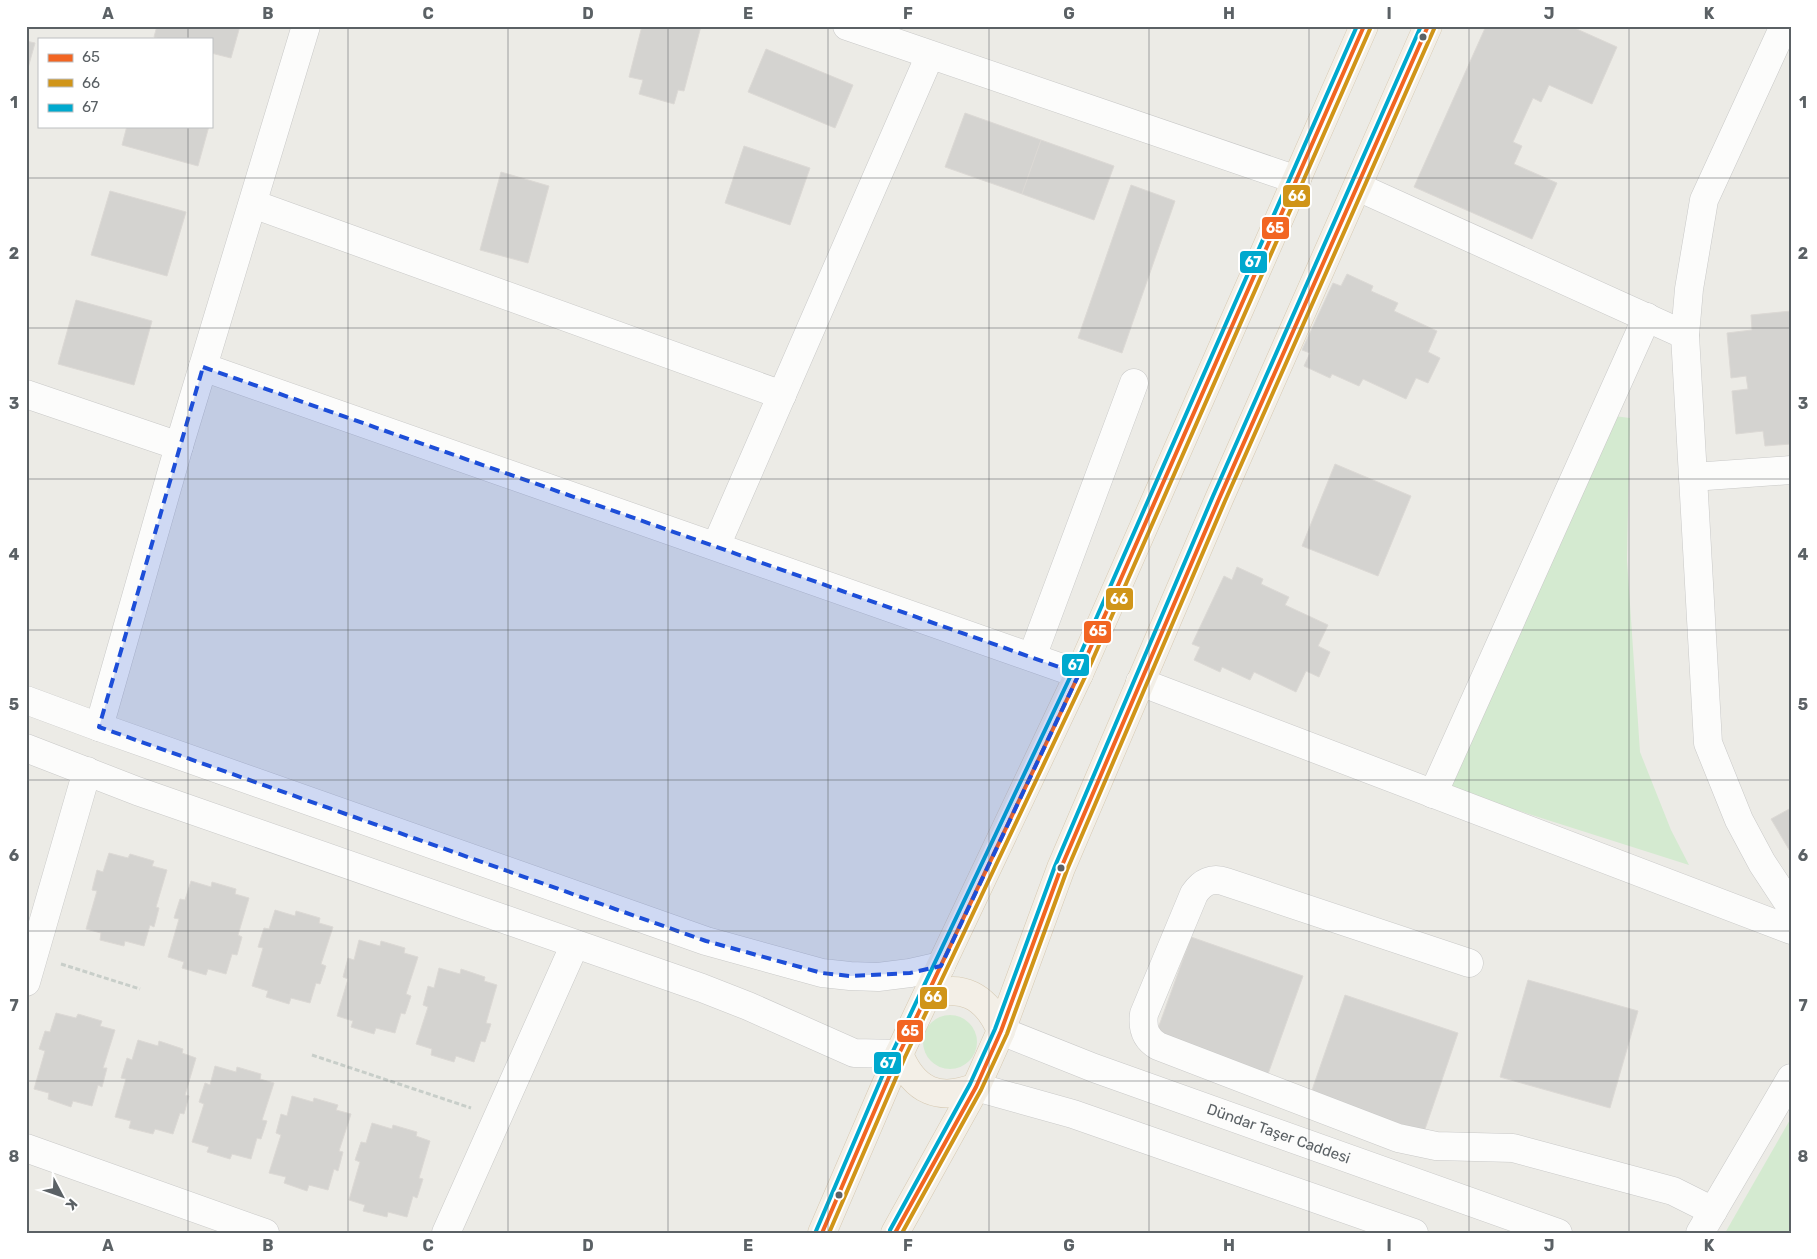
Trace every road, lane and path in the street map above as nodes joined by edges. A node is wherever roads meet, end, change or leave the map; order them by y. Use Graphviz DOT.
graph roads {
  1 [pos="306,26"];
  2 [pos="848,26"];
  3 [pos="1364,26"];
  4 [pos="1428,26"];
  5 [pos="1784,26"];
  6 [pos="930,55"];
  7 [pos="1297,180"];
  8 [pos="1358,187"];
  9 [pos="253,204"];
  10 [pos="1647,317"];
  11 [pos="1685,335"];
  12 [pos="203,367"];
  13 [pos="1134,383"];
  14 [pos="26,394"];
  15 [pos="782,395"];
  16 [pos="180,446"];
  17 [pos="1791,470"];
  18 [pos="1693,477"];
  19 [pos="716,546"];
  20 [pos="1032,658"];
  21 [pos="1079,674"];
  22 [pos="1140,682"];
  23 [pos="26,700"];
  24 [pos="99,727"];
  25 [pos="26,748"];
  26 [pos="87,772"];
  27 [pos="1433,794"];
  28 [pos="1791,907"];
  29 [pos="1791,930"];
  30 [pos="575,944"];
  31 [pos="34,956"];
  32 [pos="1469,963"];
  33 [pos="941,966"];
  34 [pos="26,982"];
  35 [pos="140,989"];
  36 [pos="926,998"];
  37 [pos="1000,1031"];
  38 [pos="899,1054"];
  39 [pos="312,1055"];
  40 [pos="1791,1078"];
  41 [pos="976,1087"];
  42 [pos="498,1117"];
  43 [pos="26,1148"];
  44 [pos="1706,1222"];
  45 [pos="265,1233"];
  46 [pos="446,1233"];
  47 [pos="822,1233"];
  48 [pos="895,1233"];
  49 [pos="1414,1233"];
  50 [pos="1558,1233"];
  1 -- 9 [label="street"];
  2 -- 6 [label="street"];
  3 -- 7 [label="main road"];
  4 -- 8 [label="main road"];
  5 -- 11 [label="street"];
  6 -- 7 [label="street"];
  6 -- 15 [label="street"];
  7 -- 21 [label="main road"];
  8 -- 10 [label="street"];
  8 -- 22 [label="main road"];
  9 -- 12 [label="street"];
  9 -- 15 [label="street"];
  10 -- 11 [label="street"];
  10 -- 27 [label="street"];
  11 -- 18 [label="street"];
  12 -- 16 [label="street"];
  12 -- 19 [label="street"];
  13 -- 20 [label="street"];
  14 -- 16 [label="street"];
  15 -- 19 [label="street"];
  16 -- 24 [label="street"];
  17 -- 18 [label="street"];
  18 -- 28 [label="street"];
  19 -- 20 [label="street"];
  20 -- 21 [label="street"];
  21 -- 33 [label="main road"];
  22 -- 27 [label="street"];
  22 -- 37 [label="main road"];
  23 -- 24 [label="street"];
  24 -- 33 [label="street"];
  25 -- 26 [label="street"];
  26 -- 30 [label="street"];
  26 -- 31 [label="street"];
  27 -- 29 [label="street"];
  30 -- 38 [label="street"];
  30 -- 42 [label="street"];
  31 -- 34 [label="street"];
  31 -- 35 [label="path"];
  32 -- 44 [label="street"];
  33 -- 36 [label="main road"];
  36 -- 37 [label="main road"];
  36 -- 38 [label="main road"];
  37 -- 41 [label="main road"];
  37 -- 50 [label="street, Dündar Taşer Caddesi"];
  38 -- 41 [label="main road"];
  38 -- 47 [label="main road"];
  39 -- 42 [label="path"];
  40 -- 44 [label="street"];
  41 -- 48 [label="main road"];
  41 -- 49 [label="street"];
  42 -- 46 [label="street"];
  43 -- 45 [label="street"];
}
